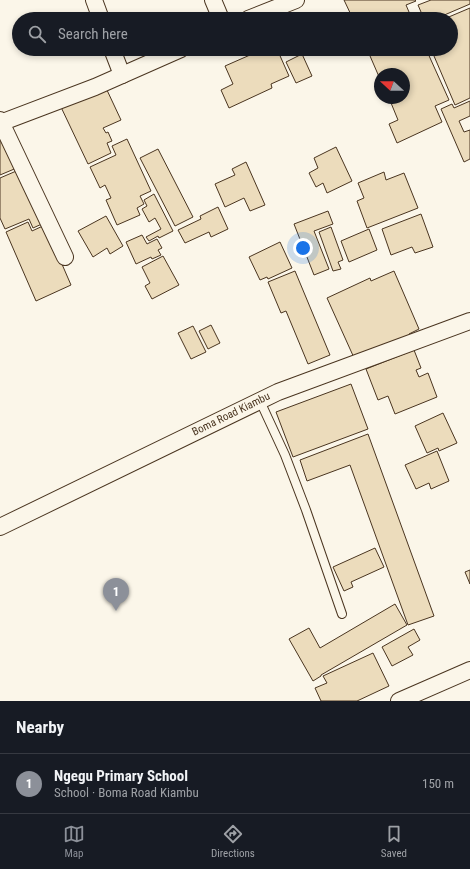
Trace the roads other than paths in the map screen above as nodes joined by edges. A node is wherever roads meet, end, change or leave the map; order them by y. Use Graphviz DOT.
graph roads {
  1 [pos="94,0"];
  2 [pos="213,0"];
  3 [pos="296,0"];
  4 [pos="98,12"];
  5 [pos="218,12"];
  6 [pos="266,12"];
  7 [pos="115,56"];
  8 [pos="165,56"];
  9 [pos="122,75"];
  10 [pos="0,122"];
  11 [pos="65,257"];
  12 [pos="470,321"];
  13 [pos="260,401"];
  14 [pos="0,527"];
  15 [pos="342,614"];
  16 [pos="470,670"];
  17 [pos="399,701"];
  1 -- 4 [label="street"];
  2 -- 5 [label="street"];
  3 -- 6 [label="street"];
  7 -- 9 [label="street"];
  8 -- 9 [label="street"];
  9 -- 10 [label="street"];
  10 -- 11 [label="street"];
  12 -- 13 [label="street, Boma Road Kiambu"];
  13 -- 14 [label="street, Boma Road Kiambu"];
  13 -- 15 [label="lane"];
  16 -- 17 [label="street"];
}
